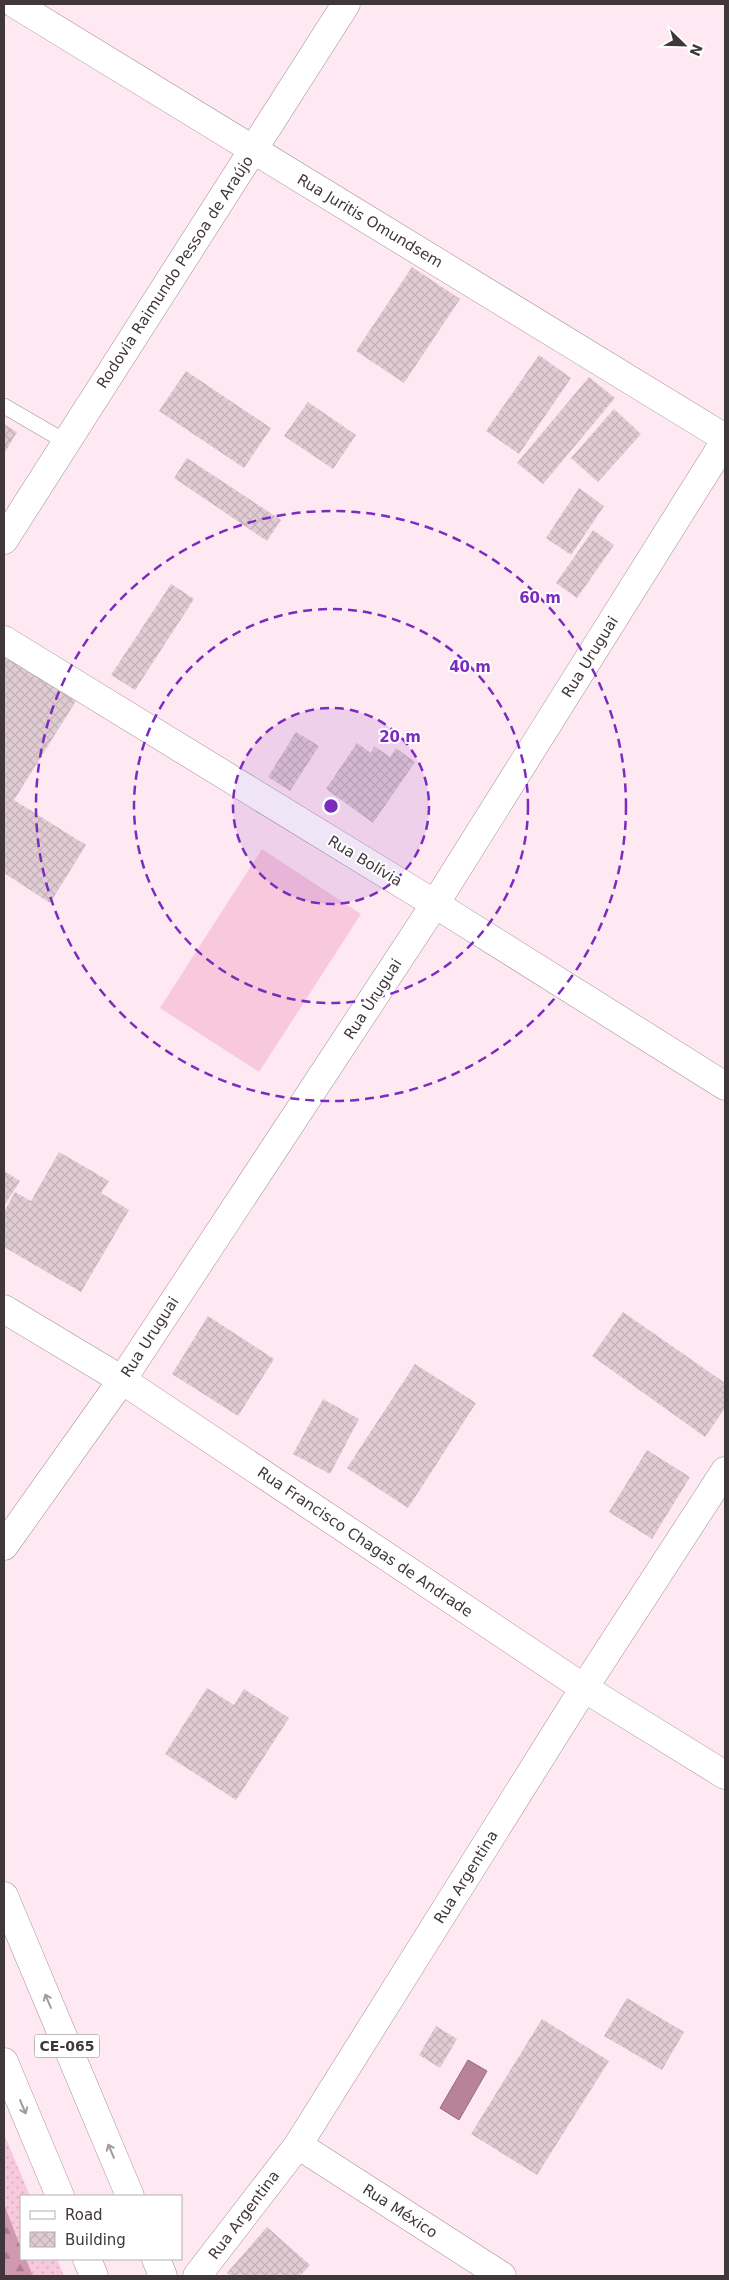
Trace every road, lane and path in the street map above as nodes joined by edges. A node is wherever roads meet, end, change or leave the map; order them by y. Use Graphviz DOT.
graph roads {
  1 [pos="15,4"];
  2 [pos="346,4"];
  3 [pos="253,150"];
  4 [pos="4,406"];
  5 [pos="725,440"];
  6 [pos="66,442"];
  7 [pos="4,540"];
  8 [pos="4,640"];
  9 [pos="435,904"];
  10 [pos="725,1086"];
  11 [pos="4,1309"];
  12 [pos="122,1380"];
  13 [pos="725,1471"];
  14 [pos="4,1546"];
  15 [pos="584,1688"];
  16 [pos="725,1775"];
  17 [pos="4,1896"];
  18 [pos="4,2062"];
  19 [pos="298,2145"];
  20 [pos="60,2195"];
  21 [pos="130,2195"];
  22 [pos="87,2260"];
  23 [pos="156,2260"];
  24 [pos="94,2276"];
  25 [pos="163,2276"];
  26 [pos="197,2276"];
  27 [pos="502,2276"];
  1 -- 3 [label="street, Rua Juritis Omundsem"];
  2 -- 3 [label="street, Rodovia Raimundo Pessoa de Araújo"];
  3 -- 5 [label="street, Rua Juritis Omundsem"];
  3 -- 6 [label="street, Rodovia Raimundo Pessoa de Araújo"];
  4 -- 6 [label="lane"];
  5 -- 9 [label="street, Rua Uruguai"];
  6 -- 7 [label="street, Rodovia Raimundo Pessoa de Araújo"];
  8 -- 9 [label="street, Rua Bolívia"];
  9 -- 10 [label="street, Rua Bolívia"];
  9 -- 12 [label="street, Rua Uruguai"];
  11 -- 12 [label="street, Rua Francisco Chagas de Andrade"];
  12 -- 14 [label="street, Rua Uruguai"];
  12 -- 15 [label="street, Rua Francisco Chagas de Andrade"];
  13 -- 15 [label="street, Rua Argentina"];
  15 -- 16 [label="street, Rua Francisco Chagas de Andrade"];
  15 -- 19 [label="street, Rua Argentina"];
  21 -- 17 [label="street, CE-065, one-way"];
  18 -- 20 [label="street, one-way"];
  19 -- 26 [label="street, Rua Argentina"];
  19 -- 27 [label="street, Rua México"];
  22 -- 24 [label="street"];
  23 -- 25 [label="street"];
}
